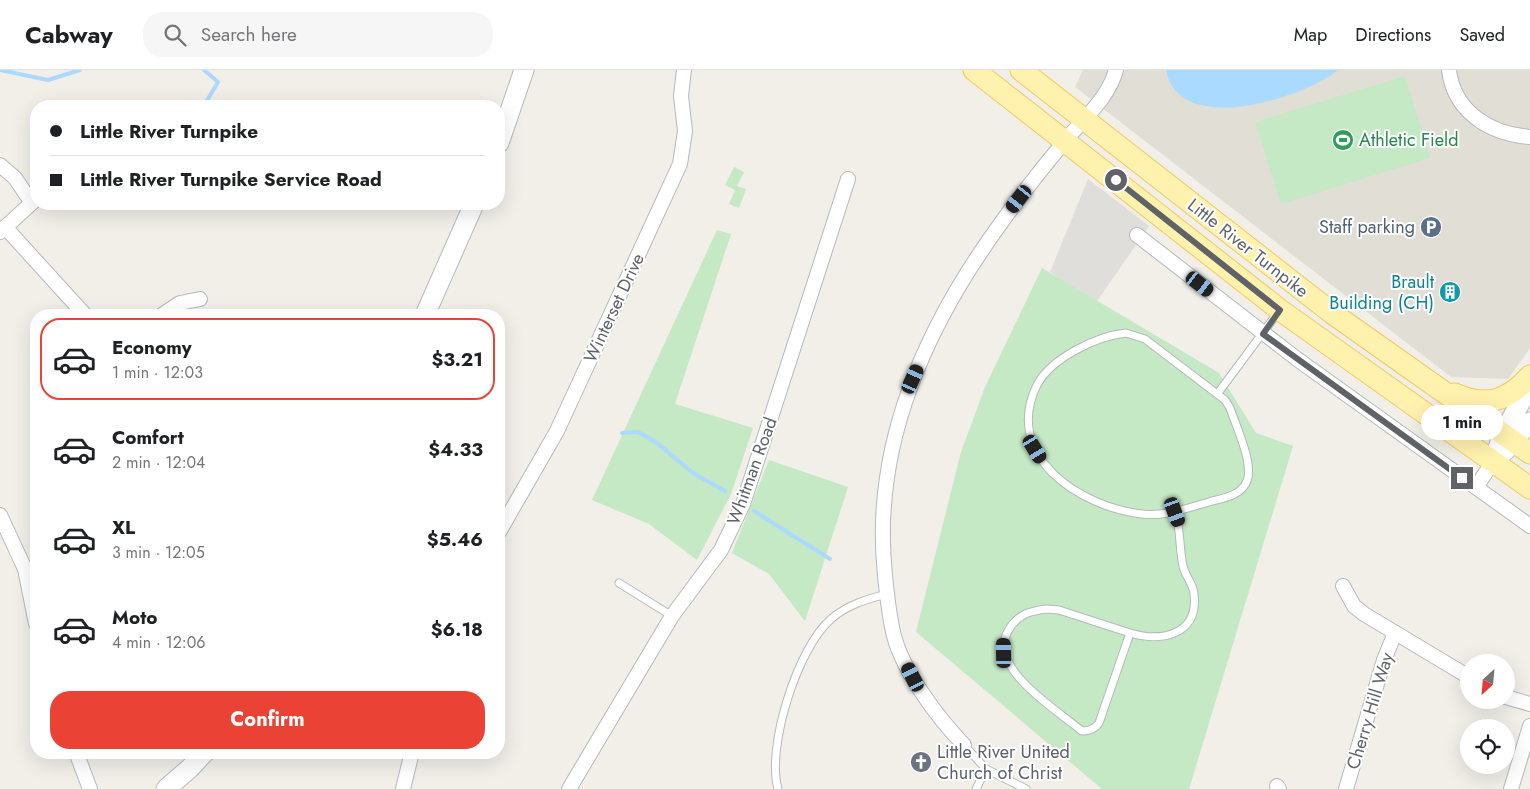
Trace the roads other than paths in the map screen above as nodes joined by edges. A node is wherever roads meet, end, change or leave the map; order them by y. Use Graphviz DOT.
graph roads {
  1 [pos="524,70"];
  2 [pos="684,70"];
  3 [pos="974,70"];
  4 [pos="1021,70"];
  5 [pos="1116,70"];
  6 [pos="1449,70"];
  7 [pos="1085,119"];
  8 [pos="505,125"];
  9 [pos="1530,137"];
  10 [pos="1065,140"];
  11 [pos="0,165"];
  12 [pos="848,180"];
  13 [pos="30,196"];
  14 [pos="30,205"];
  15 [pos="471,210"];
  16 [pos="3,230"];
  17 [pos="1137,235"];
  18 [pos="200,299"];
  19 [pos="79,309"];
  20 [pos="171,309"];
  21 [pos="428,309"];
  22 [pos="1280,310"];
  23 [pos="1263,334"];
  24 [pos="1530,376"];
  25 [pos="1431,384"];
  26 [pos="1530,385"];
  27 [pos="1218,393"];
  28 [pos="1530,422"];
  29 [pos="1516,443"];
  30 [pos="1493,462"];
  31 [pos="1476,487"];
  32 [pos="1530,488"];
  33 [pos="1175,512"];
  34 [pos="0,515"];
  35 [pos="505,522"];
  36 [pos="1530,526"];
  37 [pos="619,583"];
  38 [pos="1343,586"];
  39 [pos="30,594"];
  40 [pos="887,594"];
  41 [pos="672,616"];
  42 [pos="1130,633"];
  43 [pos="1395,633"];
  44 [pos="1460,672"];
  45 [pos="1515,700"];
  46 [pos="1530,704"];
  47 [pos="1530,726"];
  48 [pos="964,745"];
  49 [pos="79,759"];
  50 [pos="198,759"];
  51 [pos="410,759"];
  52 [pos="986,769"];
  53 [pos="90,789"];
  54 [pos="166,789"];
  55 [pos="403,789"];
  56 [pos="570,789"];
  57 [pos="778,789"];
  58 [pos="976,789"];
  59 [pos="1026,789"];
  60 [pos="1346,789"];
  61 [pos="1511,789"];
  1 -- 8 [label="street"];
  2 -- 35 [label="street, Winterset Drive"];
  3 -- 10 [label="main road, Little River Turnpike"];
  4 -- 7 [label="main road, Little River Turnpike"];
  5 -- 7 [label="street"];
  6 -- 9 [label="street"];
  7 -- 10 [label="street"];
  7 -- 25 [label="main road, Little River Turnpike"];
  10 -- 22 [label="main road, Little River Turnpike"];
  10 -- 40 [label="street"];
  11 -- 13 [label="street"];
  12 -- 41 [label="street, Whitman Road"];
  14 -- 16 [label="street"];
  15 -- 21 [label="street"];
  16 -- 19 [label="street"];
  17 -- 23 [label="street"];
  18 -- 20 [label="street"];
  22 -- 23 [label="lane"];
  22 -- 30 [label="main road, Little River Turnpike"];
  23 -- 27 [label="lane"];
  23 -- 31 [label="street"];
  24 -- 25 [label="main road"];
  25 -- 29 [label="main road, Little River Turnpike"];
  26 -- 29 [label="street"];
  27 -- 33 [label="lane"];
  27 -- 33 [label="lane"];
  28 -- 29 [label="street"];
  29 -- 30 [label="street"];
  30 -- 31 [label="street"];
  30 -- 32 [label="main road, Little River Turnpike"];
  31 -- 36 [label="street"];
  33 -- 42 [label="lane"];
  34 -- 39 [label="street"];
  37 -- 41 [label="lane"];
  38 -- 43 [label="street"];
  40 -- 48 [label="street"];
  40 -- 57 [label="lane"];
  41 -- 56 [label="street, Whitman Road"];
  42 -- 42 [label="lane"];
  43 -- 44 [label="street"];
  43 -- 60 [label="street, Cherry Hill Way"];
  45 -- 46 [label="street"];
  47 -- 61 [label="street"];
  48 -- 52 [label="lane"];
  49 -- 53 [label="street"];
  50 -- 54 [label="street"];
  51 -- 55 [label="street"];
  52 -- 58 [label="lane"];
  52 -- 59 [label="lane"];
}
